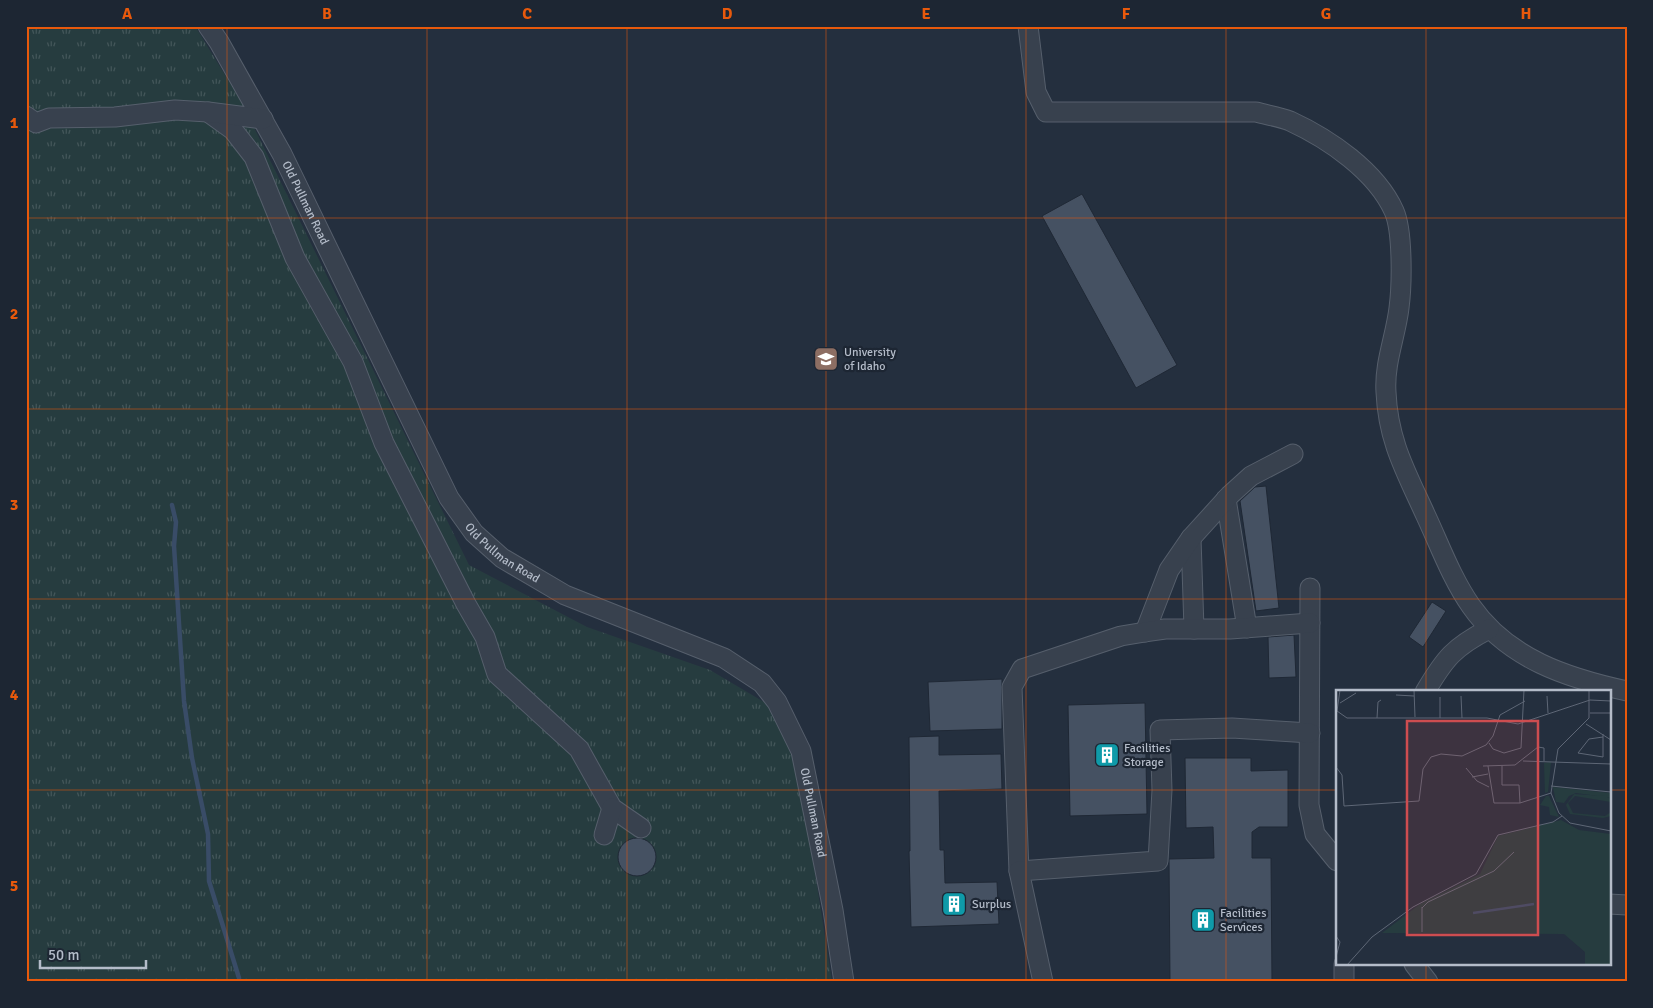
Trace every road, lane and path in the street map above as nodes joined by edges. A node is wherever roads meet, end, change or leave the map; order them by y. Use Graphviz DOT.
graph roads {
  1 [pos="208,26"];
  2 [pos="1028,26"];
  3 [pos="208,112"];
  4 [pos="26,116"];
  5 [pos="263,119"];
  6 [pos="1293,454"];
  7 [pos="1226,499"];
  8 [pos="1191,538"];
  9 [pos="1310,588"];
  10 [pos="1310,623"];
  11 [pos="1247,628"];
  12 [pos="1194,629"];
  13 [pos="1489,629"];
  14 [pos="1145,632"];
  15 [pos="1426,690"];
  16 [pos="1627,691"];
  17 [pos="1310,733"];
  18 [pos="612,808"];
  19 [pos="641,828"];
  20 [pos="604,835"];
  21 [pos="1336,860"];
  22 [pos="1019,871"];
  23 [pos="1610,904"];
  24 [pos="1627,905"];
  25 [pos="1344,966"];
  26 [pos="1416,966"];
  27 [pos="844,982"];
  28 [pos="1043,982"];
  29 [pos="1344,982"];
  30 [pos="1428,982"];
  1 -- 5 [label="street, Old Pullman Road"];
  2 -- 13 [label="street"];
  3 -- 4 [label="street"];
  3 -- 5 [label="street"];
  3 -- 18 [label="street"];
  5 -- 27 [label="street, Old Pullman Road"];
  6 -- 7 [label="street"];
  7 -- 8 [label="street"];
  7 -- 11 [label="street"];
  8 -- 12 [label="street"];
  8 -- 14 [label="street"];
  9 -- 10 [label="street"];
  10 -- 11 [label="street"];
  10 -- 17 [label="street"];
  11 -- 12 [label="street"];
  12 -- 14 [label="street"];
  13 -- 15 [label="street"];
  13 -- 16 [label="street"];
  14 -- 22 [label="street"];
  17 -- 21 [label="street"];
  17 -- 22 [label="street"];
  18 -- 19 [label="street"];
  18 -- 20 [label="street"];
  22 -- 28 [label="street"];
  23 -- 24 [label="street"];
  25 -- 29 [label="street"];
  26 -- 30 [label="street"];
}
